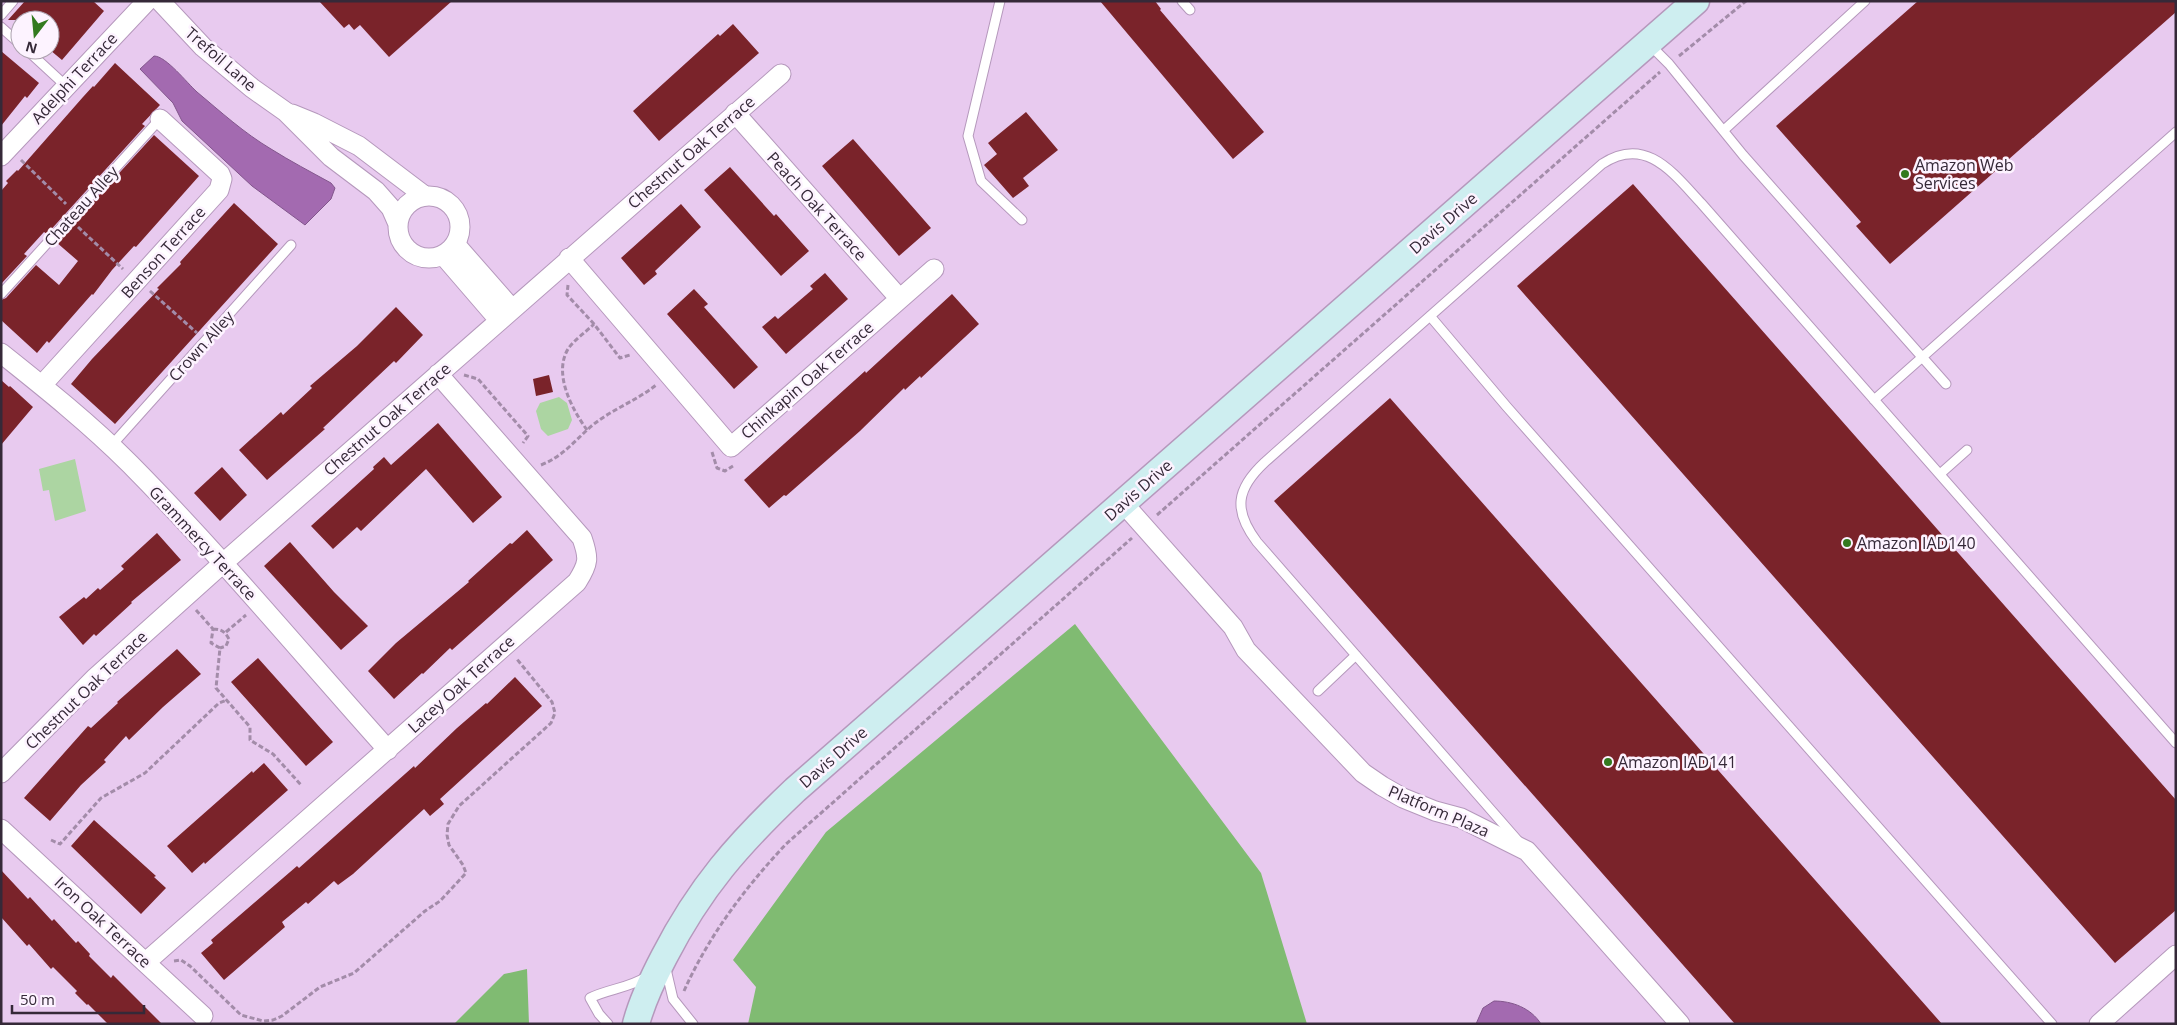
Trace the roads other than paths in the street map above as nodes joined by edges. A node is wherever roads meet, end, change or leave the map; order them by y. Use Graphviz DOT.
graph roads {
  1 [pos="14,1"];
  2 [pos="148,1"];
  3 [pos="160,1"];
  4 [pos="1000,1"];
  5 [pos="1182,1"];
  6 [pos="1696,1"];
  7 [pos="1865,1"];
  8 [pos="1190,10"];
  9 [pos="1,14"];
  10 [pos="1648,44"];
  11 [pos="37,60"];
  12 [pos="781,74"];
  13 [pos="66,86"];
  14 [pos="286,112"];
  15 [pos="735,113"];
  16 [pos="160,119"];
  17 [pos="1724,130"];
  18 [pos="2176,132"];
  19 [pos="1,156"];
  20 [pos="425,196"];
  21 [pos="1022,220"];
  22 [pos="398,224"];
  23 [pos="291,245"];
  24 [pos="449,250"];
  25 [pos="569,258"];
  26 [pos="934,269"];
  27 [pos="1,294"];
  28 [pos="900,299"];
  29 [pos="506,314"];
  30 [pos="1430,316"];
  31 [pos="1,353"];
  32 [pos="1922,358"];
  33 [pos="438,374"];
  34 [pos="1946,384"];
  35 [pos="42,385"];
  36 [pos="1874,400"];
  37 [pos="111,446"];
  38 [pos="1967,450"];
  39 [pos="1940,474"];
  40 [pos="1123,503"];
  41 [pos="222,564"];
  42 [pos="1356,655"];
  43 [pos="1318,691"];
  44 [pos="2176,743"];
  45 [pos="388,750"];
  46 [pos="1,773"];
  47 [pos="1,829"];
  48 [pos="1527,851"];
  49 [pos="152,955"];
  50 [pos="2176,956"];
  51 [pos="662,961"];
  52 [pos="203,1016"];
  53 [pos="608,1024"];
  54 [pos="636,1024"];
  55 [pos="692,1024"];
  56 [pos="1680,1024"];
  57 [pos="2052,1024"];
  58 [pos="2100,1024"];
  1 -- 9 [label="lane"];
  2 -- 13 [label="street, Adelphi Terrace"];
  3 -- 14 [label="street, Trefoil Lane"];
  4 -- 21 [label="lane"];
  5 -- 8 [label="lane"];
  6 -- 10 [label="street, Davis Drive"];
  7 -- 17 [label="lane"];
  10 -- 17 [label="lane"];
  10 -- 40 [label="street, Davis Drive"];
  11 -- 13 [label="lane"];
  12 -- 15 [label="street, Chestnut Oak Terrace"];
  13 -- 19 [label="street, Adelphi Terrace"];
  14 -- 20 [label="street, Trefoil Lane"];
  14 -- 22 [label="street, Trefoil Lane"];
  15 -- 25 [label="street, Chestnut Oak Terrace"];
  15 -- 28 [label="street, Peach Oak Terrace"];
  16 -- 27 [label="lane, Chateau Alley"];
  16 -- 35 [label="street, Benson Terrace"];
  17 -- 32 [label="lane"];
  18 -- 32 [label="lane"];
  20 -- 22 [label="street"];
  20 -- 24 [label="street, Trefoil Lane"];
  22 -- 24 [label="street, Trefoil Lane"];
  23 -- 37 [label="lane, Crown Alley"];
  24 -- 29 [label="street"];
  25 -- 28 [label="street, Chinkapin Oak Terrace"];
  25 -- 29 [label="street, Chestnut Oak Terrace"];
  26 -- 28 [label="street, Chinkapin Oak Terrace"];
  29 -- 33 [label="street, Chestnut Oak Terrace"];
  30 -- 36 [label="lane"];
  30 -- 42 [label="lane"];
  30 -- 57 [label="lane"];
  31 -- 35 [label="street, Grammercy Terrace"];
  32 -- 34 [label="lane"];
  32 -- 36 [label="lane"];
  33 -- 41 [label="street, Chestnut Oak Terrace"];
  33 -- 45 [label="street, Lacey Oak Terrace"];
  35 -- 37 [label="street, Grammercy Terrace"];
  36 -- 39 [label="lane"];
  37 -- 41 [label="street, Grammercy Terrace"];
  38 -- 39 [label="lane"];
  39 -- 44 [label="lane"];
  40 -- 48 [label="street, Platform Plaza"];
  40 -- 51 [label="street, Davis Drive"];
  41 -- 45 [label="street, Grammercy Terrace"];
  41 -- 46 [label="street, Chestnut Oak Terrace"];
  42 -- 43 [label="lane"];
  42 -- 48 [label="lane"];
  45 -- 49 [label="street, Lacey Oak Terrace"];
  47 -- 49 [label="street, Iron Oak Terrace"];
  48 -- 56 [label="street, Platform Plaza"];
  49 -- 52 [label="street, Iron Oak Terrace"];
  50 -- 58 [label="street"];
  51 -- 53 [label="lane"];
  51 -- 54 [label="street, Davis Drive"];
  51 -- 55 [label="lane"];
}
